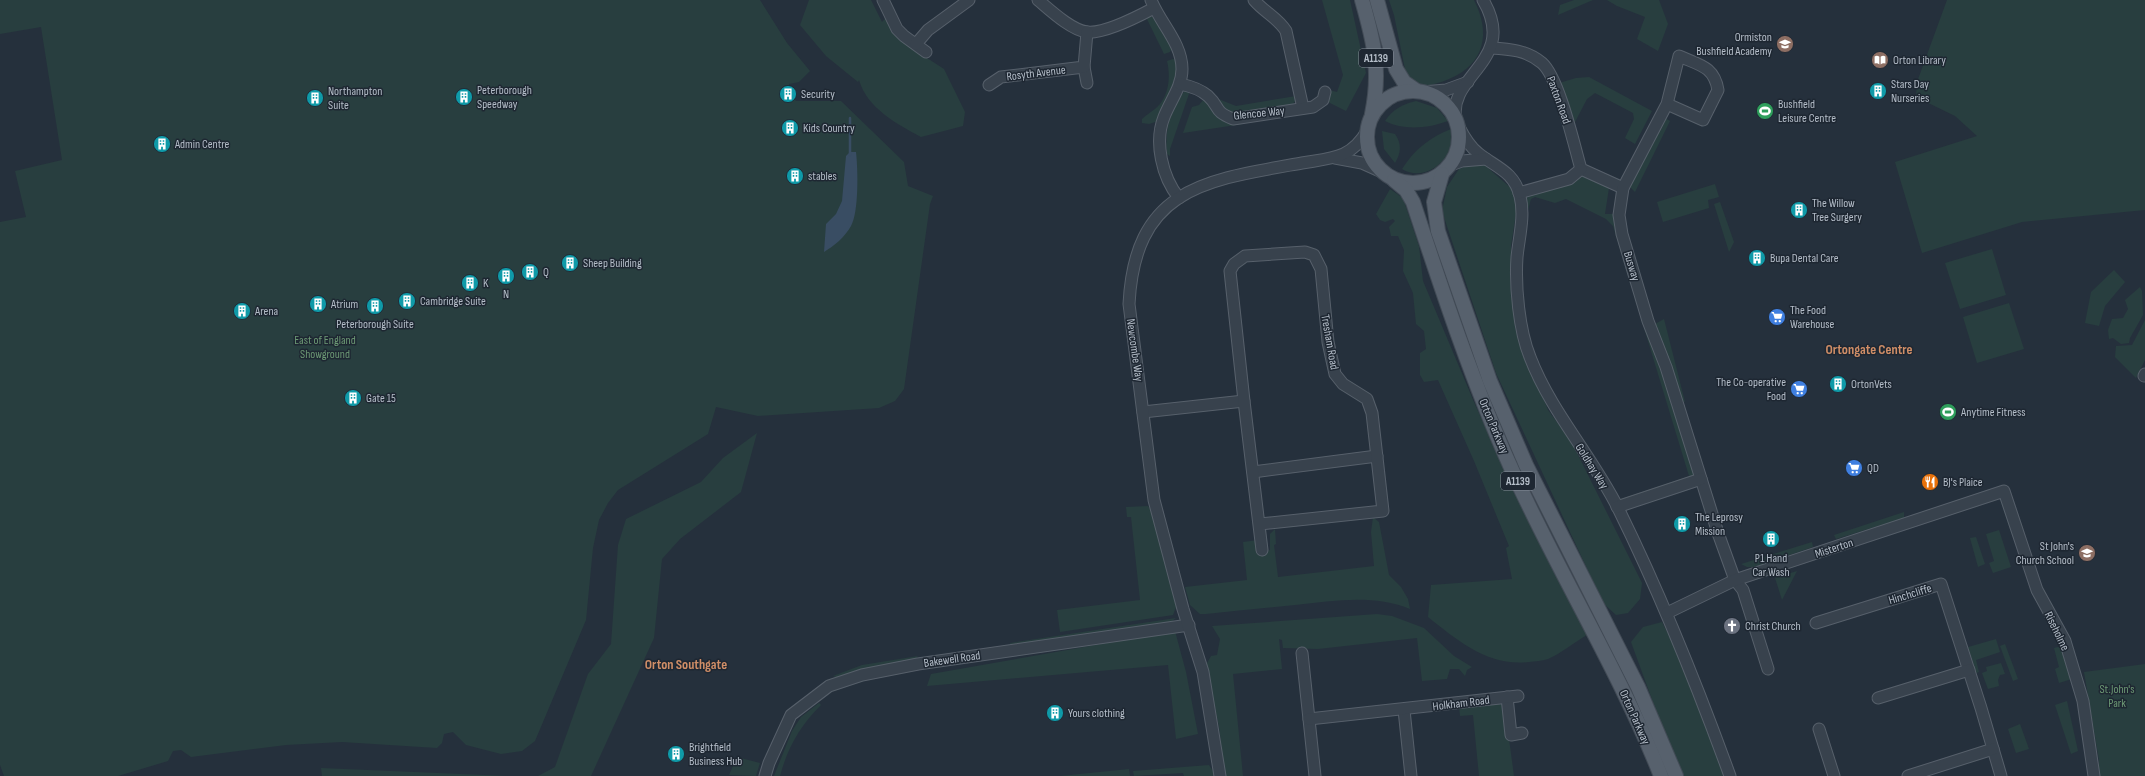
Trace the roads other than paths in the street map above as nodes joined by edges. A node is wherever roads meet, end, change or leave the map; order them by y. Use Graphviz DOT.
graph roads {
  1 [pos="883,0"];
  2 [pos="969,0"];
  3 [pos="1038,0"];
  4 [pos="1254,0"];
  5 [pos="1362,0"];
  6 [pos="1377,0"];
  7 [pos="1483,0"];
  8 [pos="1152,4"];
  9 [pos="1087,32"];
  10 [pos="916,44"];
  11 [pos="1491,48"];
  12 [pos="926,52"];
  13 [pos="1084,67"];
  14 [pos="1469,81"];
  15 [pos="1087,83"];
  16 [pos="1180,84"];
  17 [pos="990,85"];
  18 [pos="1420,91"];
  19 [pos="1325,92"];
  20 [pos="1667,104"];
  21 [pos="1303,108"];
  22 [pos="1372,116"];
  23 [pos="1458,123"];
  24 [pos="1367,131"];
  25 [pos="1333,158"];
  26 [pos="1486,158"];
  27 [pos="1581,169"];
  28 [pos="1446,170"];
  29 [pos="1382,172"];
  30 [pos="1394,180"];
  31 [pos="1622,188"];
  32 [pos="1519,193"];
  33 [pos="1179,198"];
  34 [pos="1244,401"];
  35 [pos="1143,412"];
  36 [pos="1377,456"];
  37 [pos="1253,472"];
  38 [pos="1701,478"];
  39 [pos="2004,491"];
  40 [pos="1617,507"];
  41 [pos="1260,524"];
  42 [pos="1262,550"];
  43 [pos="1735,580"];
  44 [pos="1667,613"];
  45 [pos="1816,624"];
  46 [pos="1190,625"];
  47 [pos="1302,653"];
  48 [pos="1768,669"];
  49 [pos="1969,670"];
  50 [pos="1878,698"];
  51 [pos="1404,710"];
  52 [pos="1309,719"];
  53 [pos="1819,729"];
  54 [pos="1522,733"];
  55 [pos="1994,749"];
  56 [pos="766,776"];
  57 [pos="1220,776"];
  58 [pos="1315,776"];
  59 [pos="1410,776"];
  60 [pos="1661,776"];
  61 [pos="1676,776"];
  62 [pos="1730,776"];
  63 [pos="1834,776"];
  64 [pos="1908,776"];
  65 [pos="2001,776"];
  66 [pos="2094,776"];
  1 -- 10 [label="street"];
  2 -- 10 [label="street"];
  3 -- 9 [label="street"];
  4 -- 21 [label="street, Glencoe Way"];
  5 -- 22 [label="main road, A1139"];
  6 -- 18 [label="main road, A1139"];
  7 -- 11 [label="street"];
  8 -- 9 [label="street"];
  8 -- 16 [label="street"];
  9 -- 13 [label="street"];
  10 -- 12 [label="street"];
  11 -- 14 [label="street"];
  11 -- 27 [label="street, Paxton Road"];
  13 -- 15 [label="street"];
  13 -- 17 [label="street, Rosyth Avenue"];
  14 -- 18 [label="street"];
  14 -- 23 [label="street"];
  16 -- 21 [label="street, Glencoe Way"];
  16 -- 33 [label="street"];
  18 -- 22 [label="main road"];
  18 -- 23 [label="main road"];
  19 -- 21 [label="street, Glencoe Way"];
  20 -- 20 [label="street, Busway"];
  20 -- 31 [label="street, Busway"];
  22 -- 24 [label="main road"];
  23 -- 26 [label="street, Goldhay Way"];
  23 -- 28 [label="main road"];
  24 -- 25 [label="street, Newcombe Way"];
  24 -- 29 [label="main road"];
  25 -- 29 [label="street, Newcombe Way"];
  25 -- 33 [label="street, Newcombe Way"];
  26 -- 28 [label="street"];
  26 -- 32 [label="street, Goldhay Way"];
  27 -- 31 [label="street"];
  27 -- 32 [label="street"];
  28 -- 30 [label="main road"];
  28 -- 61 [label="main road, Orton Parkway / A1139"];
  29 -- 30 [label="main road"];
  30 -- 60 [label="main road, Orton Parkway / A1139"];
  31 -- 38 [label="street, Busway"];
  32 -- 40 [label="street, Goldhay Way"];
  33 -- 35 [label="street, Newcombe Way"];
  34 -- 35 [label="street"];
  34 -- 36 [label="street, Tresham Road"];
  34 -- 37 [label="street, Tresham Road"];
  35 -- 46 [label="street, Newcombe Way"];
  36 -- 37 [label="street"];
  36 -- 41 [label="street, Tresham Road"];
  37 -- 41 [label="street, Tresham Road"];
  38 -- 40 [label="street"];
  38 -- 43 [label="street, Busway"];
  39 -- 43 [label="street, Misterton"];
  39 -- 66 [label="street, Riseholme"];
  40 -- 44 [label="street, Goldhay Way"];
  41 -- 42 [label="street, Tresham Road"];
  43 -- 44 [label="street, Misterton"];
  43 -- 48 [label="street, Busway"];
  44 -- 62 [label="street, Goldhay Way"];
  45 -- 49 [label="street, Hinchcliffe"];
  46 -- 56 [label="street, Bakewell Road"];
  46 -- 57 [label="street, Newcombe Way"];
  47 -- 52 [label="street"];
  49 -- 50 [label="street"];
  49 -- 55 [label="street, Hinchcliffe"];
  51 -- 52 [label="street, Holkham Road"];
  51 -- 54 [label="street, Holkham Road"];
  51 -- 59 [label="street"];
  52 -- 58 [label="street"];
  53 -- 63 [label="street"];
  55 -- 64 [label="street"];
  55 -- 65 [label="street, Hinchcliffe"];
}
